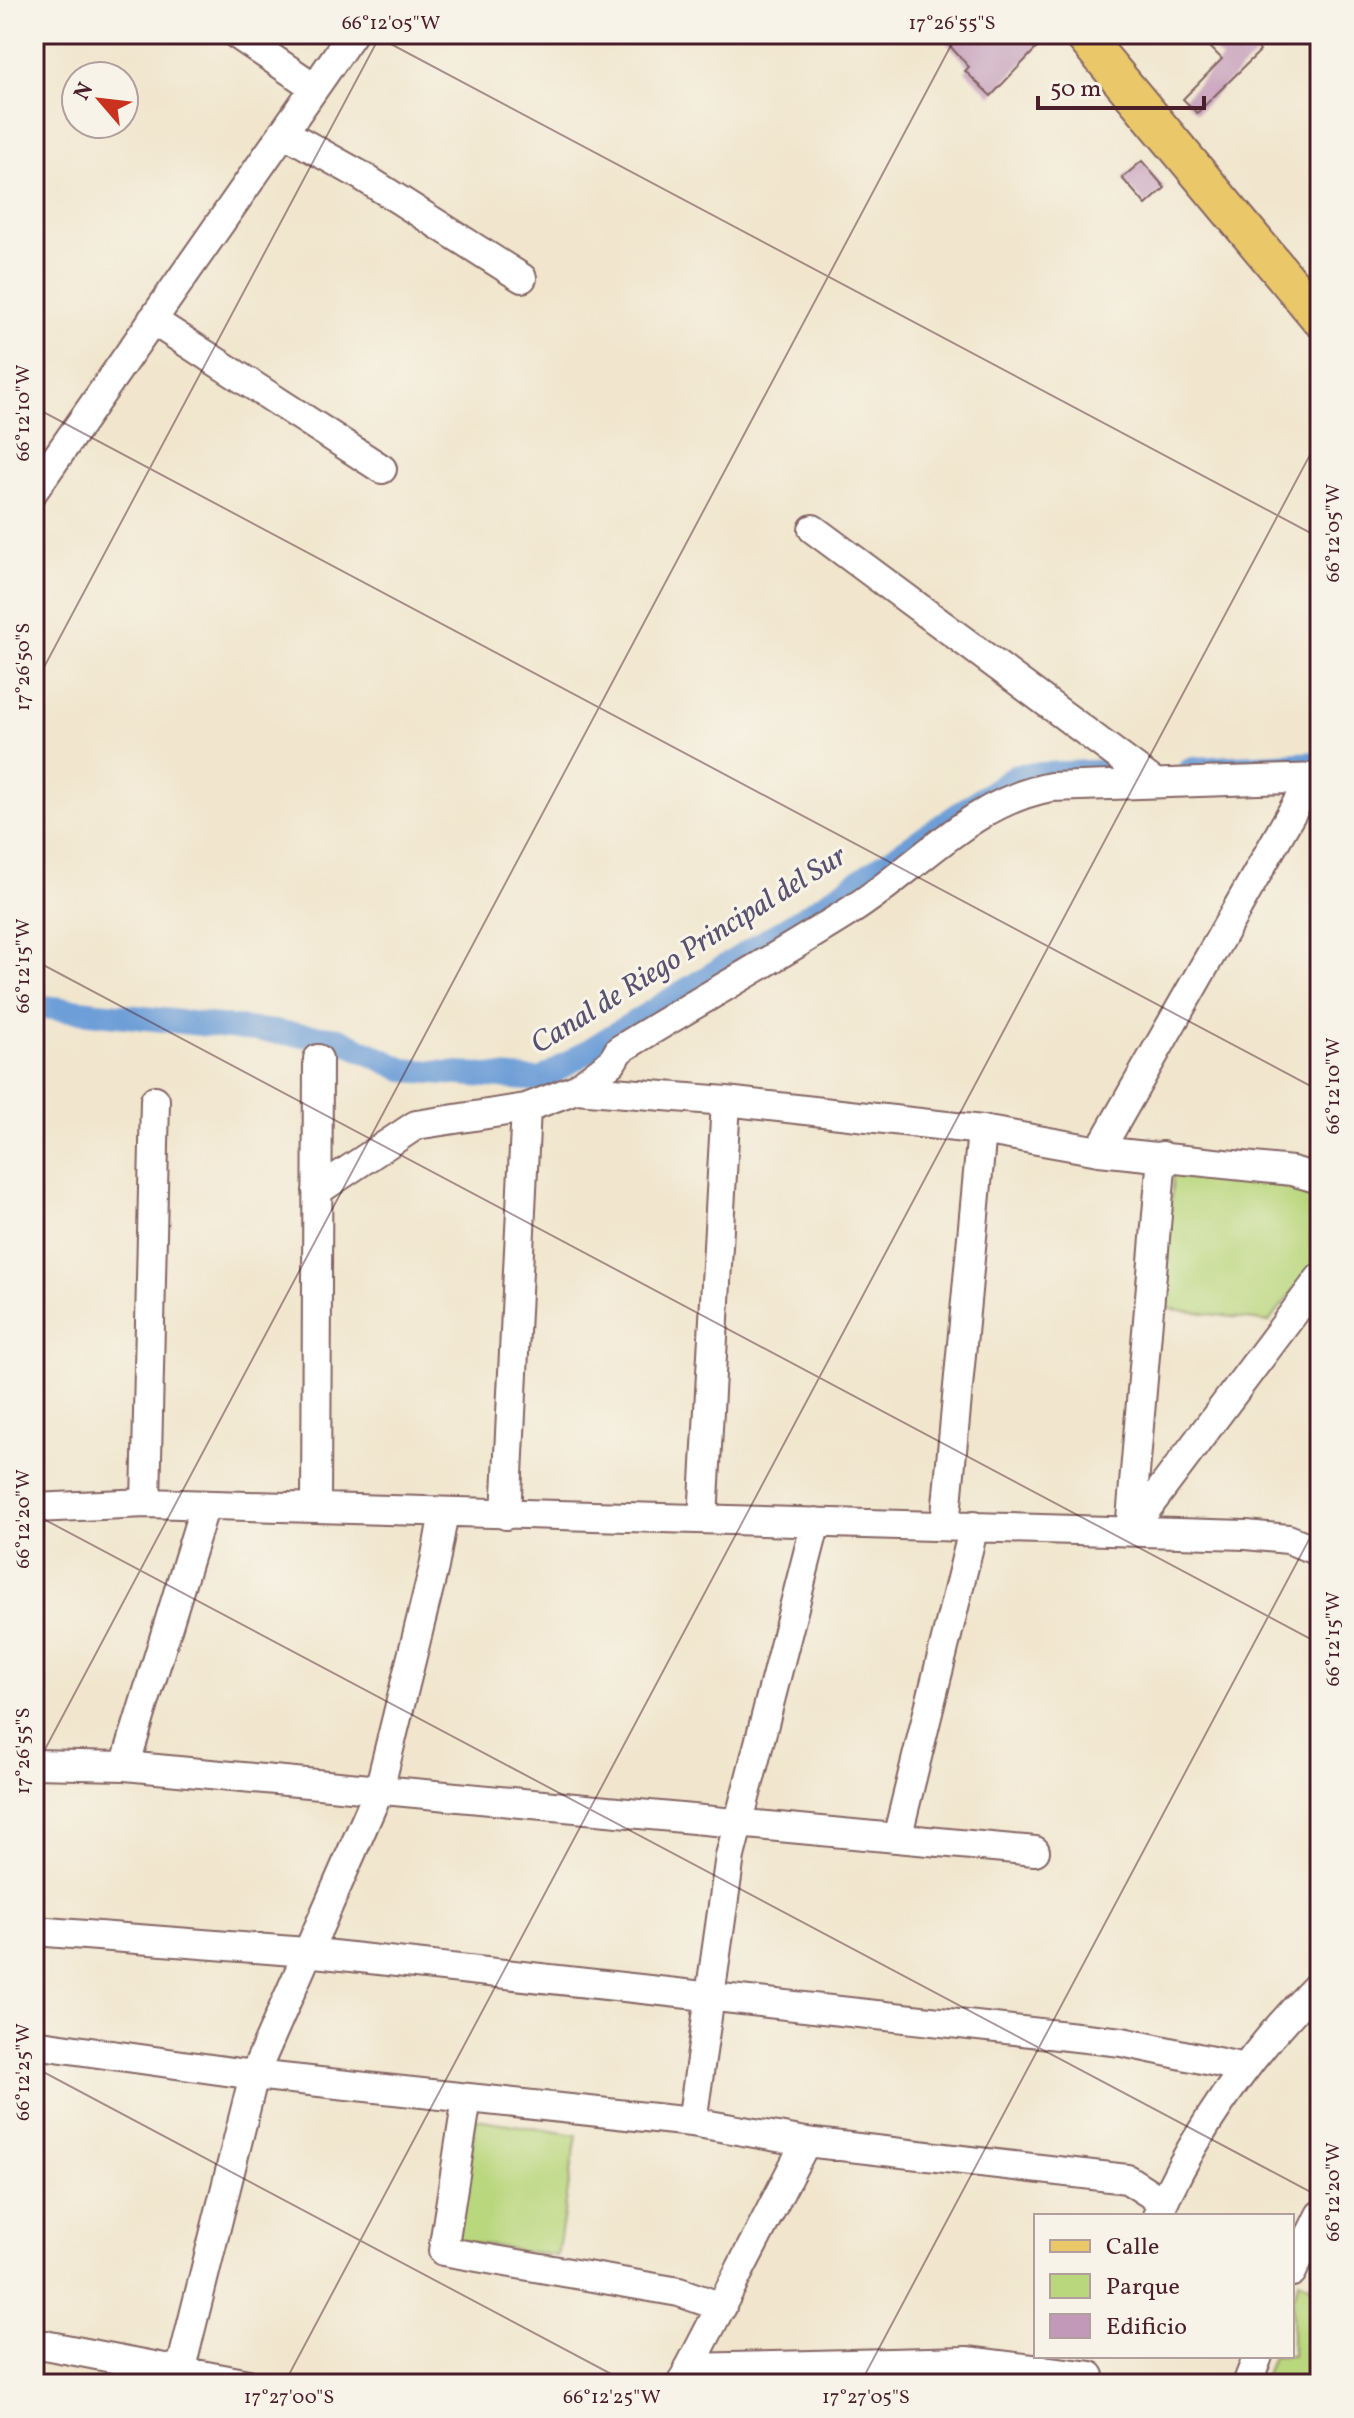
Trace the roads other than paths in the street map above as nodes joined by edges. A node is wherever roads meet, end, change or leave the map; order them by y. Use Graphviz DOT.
graph roads {
  1 [pos="236,34"];
  2 [pos="352,34"];
  3 [pos="1082,34"];
  4 [pos="314,87"];
  5 [pos="283,132"];
  6 [pos="522,278"];
  7 [pos="1320,319"];
  8 [pos="152,320"];
  9 [pos="382,469"];
  10 [pos="34,490"];
  11 [pos="813,529"];
  12 [pos="1316,778"];
  13 [pos="1155,783"];
  14 [pos="318,1059"];
  15 [pos="576,1089"];
  16 [pos="155,1100"];
  17 [pos="726,1101"];
  18 [pos="526,1108"];
  19 [pos="982,1130"];
  20 [pos="1099,1151"];
  21 [pos="1162,1156"];
  22 [pos="1320,1179"];
  23 [pos="317,1191"];
  24 [pos="1320,1278"];
  25 [pos="146,1503"];
  26 [pos="205,1505"];
  27 [pos="34,1508"];
  28 [pos="316,1508"];
  29 [pos="444,1512"];
  30 [pos="506,1515"];
  31 [pos="703,1519"];
  32 [pos="816,1522"];
  33 [pos="945,1526"];
  34 [pos="974,1526"];
  35 [pos="1130,1531"];
  36 [pos="1320,1552"];
  37 [pos="34,1764"];
  38 [pos="125,1766"];
  39 [pos="379,1790"];
  40 [pos="738,1823"];
  41 [pos="897,1838"];
  42 [pos="1035,1851"];
  43 [pos="34,1931"];
  44 [pos="306,1952"];
  45 [pos="1320,1983"];
  46 [pos="708,1996"];
  47 [pos="34,2044"];
  48 [pos="1245,2068"];
  49 [pos="254,2075"];
  50 [pos="467,2098"];
  51 [pos="692,2122"];
  52 [pos="806,2142"];
  53 [pos="1160,2209"];
  54 [pos="1320,2215"];
  55 [pos="1294,2268"];
  56 [pos="722,2307"];
  57 [pos="34,2343"];
  58 [pos="1257,2358"];
  59 [pos="1092,2372"];
  60 [pos="685,2376"];
  61 [pos="178,2377"];
  62 [pos="248,2384"];
  63 [pos="1247,2384"];
  1 -- 4 [label="street"];
  2 -- 4 [label="street"];
  3 -- 7 [label="main road"];
  4 -- 5 [label="street"];
  5 -- 6 [label="street"];
  5 -- 8 [label="street"];
  8 -- 9 [label="street"];
  8 -- 10 [label="street"];
  11 -- 13 [label="street"];
  12 -- 13 [label="street"];
  12 -- 20 [label="street"];
  13 -- 15 [label="street"];
  14 -- 23 [label="street"];
  15 -- 17 [label="street"];
  15 -- 18 [label="street"];
  16 -- 25 [label="street"];
  17 -- 19 [label="street"];
  17 -- 31 [label="street"];
  18 -- 23 [label="street"];
  18 -- 30 [label="street"];
  19 -- 20 [label="street"];
  19 -- 33 [label="street"];
  20 -- 21 [label="street"];
  21 -- 22 [label="street"];
  21 -- 35 [label="street"];
  23 -- 28 [label="street"];
  24 -- 35 [label="street"];
  25 -- 26 [label="street"];
  25 -- 27 [label="street"];
  26 -- 28 [label="street"];
  26 -- 38 [label="street"];
  28 -- 29 [label="street"];
  29 -- 30 [label="street"];
  29 -- 39 [label="street"];
  30 -- 31 [label="street"];
  31 -- 32 [label="street"];
  32 -- 33 [label="street"];
  32 -- 40 [label="street"];
  33 -- 34 [label="street"];
  34 -- 35 [label="street"];
  34 -- 41 [label="street"];
  35 -- 36 [label="street"];
  37 -- 38 [label="street"];
  38 -- 39 [label="street"];
  39 -- 40 [label="street"];
  39 -- 44 [label="street"];
  40 -- 41 [label="street"];
  40 -- 46 [label="street"];
  41 -- 42 [label="street"];
  43 -- 44 [label="street"];
  44 -- 46 [label="street"];
  44 -- 49 [label="street"];
  45 -- 48 [label="street"];
  46 -- 48 [label="street"];
  46 -- 51 [label="street"];
  47 -- 49 [label="street"];
  48 -- 53 [label="street"];
  49 -- 50 [label="street"];
  49 -- 61 [label="street"];
  50 -- 51 [label="street"];
  50 -- 56 [label="street"];
  51 -- 52 [label="street"];
  52 -- 53 [label="street"];
  52 -- 56 [label="street"];
  54 -- 55 [label="street"];
  56 -- 60 [label="street"];
  57 -- 61 [label="street"];
  58 -- 63 [label="street"];
  59 -- 60 [label="street"];
  61 -- 62 [label="street"];
}
